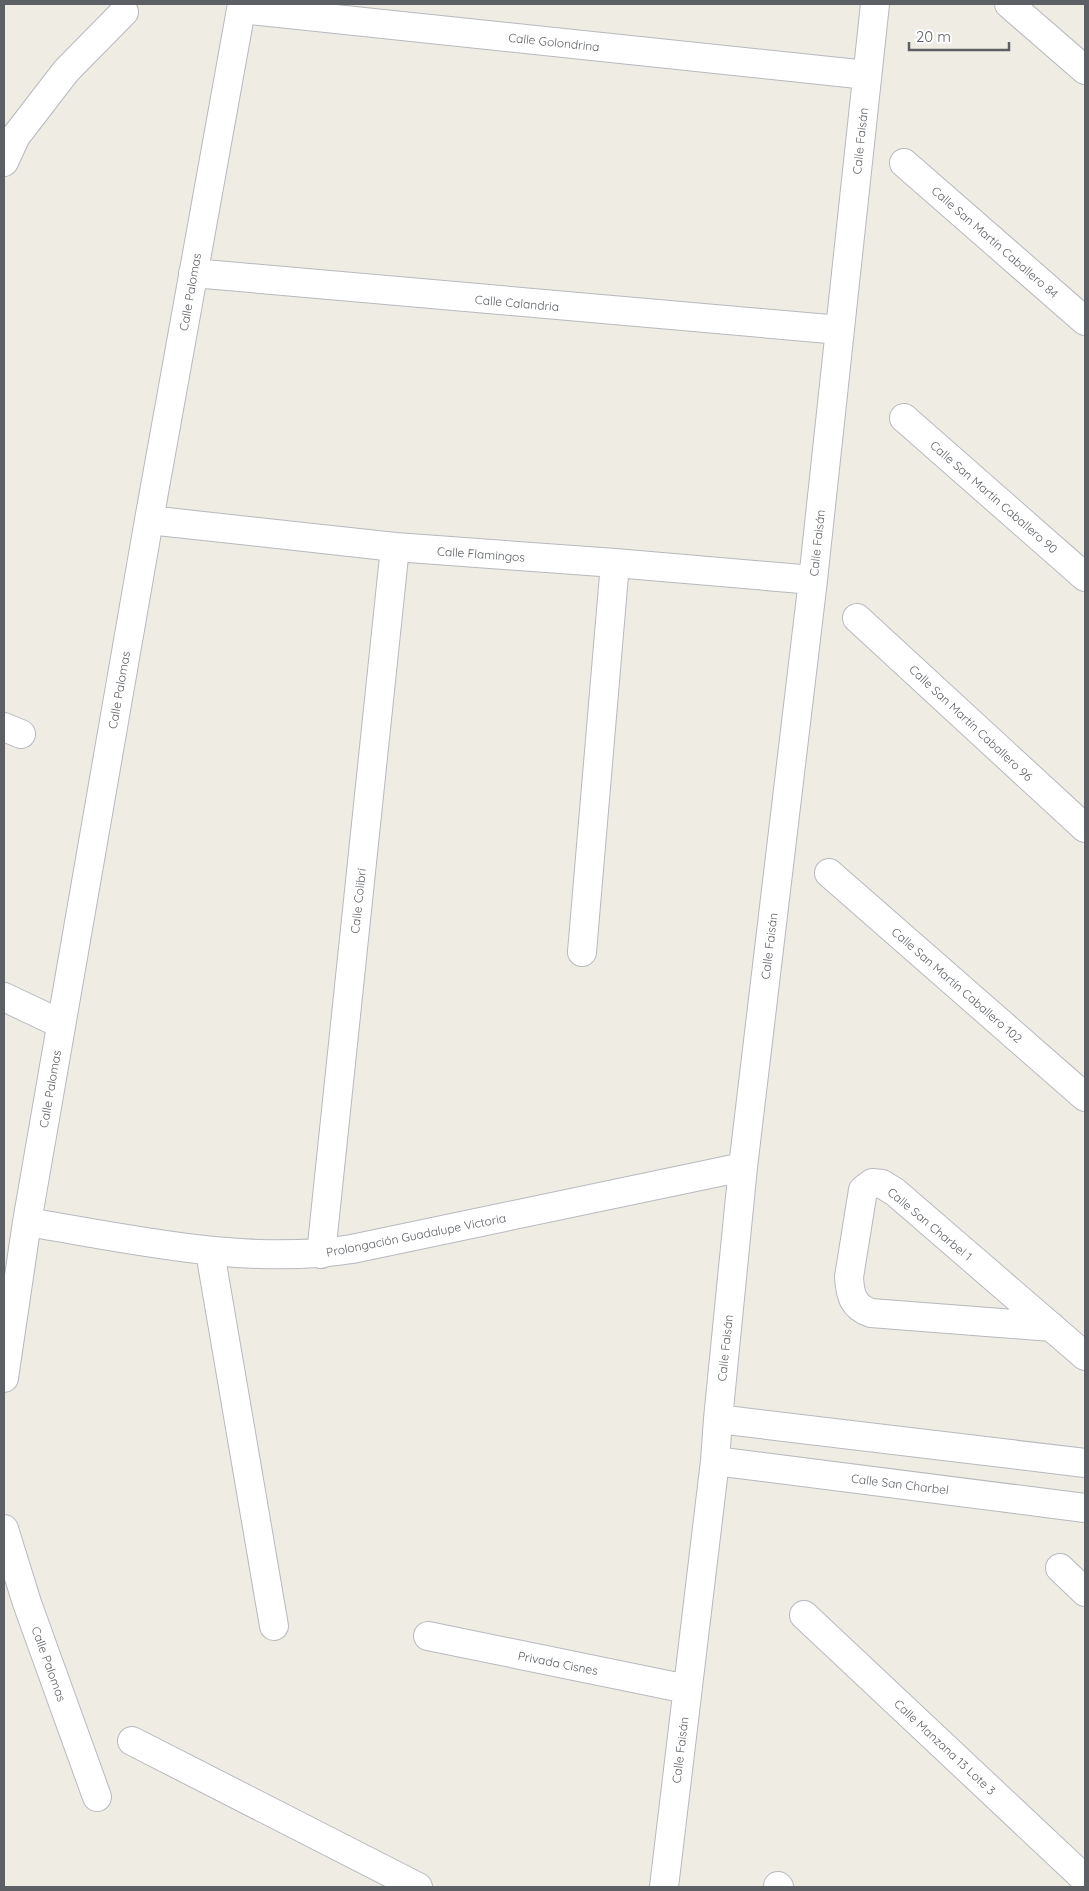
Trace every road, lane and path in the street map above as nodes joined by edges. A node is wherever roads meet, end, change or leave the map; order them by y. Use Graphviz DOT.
graph roads {
  1 [pos="875,4"];
  2 [pos="1009,4"];
  3 [pos="242,6"];
  4 [pos="124,12"];
  5 [pos="1085,70"];
  6 [pos="867,75"];
  7 [pos="10,134"];
  8 [pos="4,162"];
  9 [pos="904,163"];
  10 [pos="194,273"];
  11 [pos="1085,321"];
  12 [pos="840,330"];
  13 [pos="904,418"];
  14 [pos="149,520"];
  15 [pos="395,548"];
  16 [pos="615,563"];
  17 [pos="1085,578"];
  18 [pos="813,580"];
  19 [pos="857,618"];
  20 [pos="1085,828"];
  21 [pos="829,873"];
  22 [pos="582,952"];
  23 [pos="4,997"];
  24 [pos="61,1024"];
  25 [pos="1085,1097"];
  26 [pos="743,1166"];
  27 [pos="27,1222"];
  28 [pos="210,1252"];
  29 [pos="321,1254"];
  30 [pos="1052,1327"];
  31 [pos="1085,1356"];
  32 [pos="4,1378"];
  33 [pos="718,1419"];
  34 [pos="716,1461"];
  35 [pos="1085,1463"];
  36 [pos="1085,1508"];
  37 [pos="4,1529"];
  38 [pos="1060,1568"];
  39 [pos="1085,1592"];
  40 [pos="804,1615"];
  41 [pos="274,1626"];
  42 [pos="428,1636"];
  43 [pos="687,1689"];
  44 [pos="132,1741"];
  45 [pos="97,1797"];
  46 [pos="1085,1879"];
  47 [pos="418,1887"];
  48 [pos="664,1887"];
  1 -- 6 [label="street, Calle Faisán"];
  2 -- 5 [label="street"];
  3 -- 6 [label="street, Calle Golondrina"];
  3 -- 10 [label="street, Calle Palomas"];
  4 -- 7 [label="street"];
  6 -- 12 [label="street, Calle Faisán"];
  7 -- 8 [label="street"];
  9 -- 11 [label="street, Calle San Martín Caballero 84"];
  10 -- 12 [label="street, Calle Calandria"];
  10 -- 14 [label="street, Calle Palomas"];
  12 -- 18 [label="street, Calle Faisán"];
  13 -- 17 [label="street, Calle San Martín Caballero 90"];
  14 -- 15 [label="street, Calle Flamingos"];
  14 -- 24 [label="street, Calle Palomas"];
  15 -- 16 [label="street, Calle Flamingos"];
  15 -- 29 [label="street, Calle Colibrí"];
  16 -- 18 [label="street, Calle Flamingos"];
  16 -- 22 [label="street"];
  18 -- 26 [label="street, Calle Faisán"];
  19 -- 20 [label="street, Calle San Martín Caballero 96"];
  21 -- 25 [label="street, Calle San Martín Caballero 102"];
  23 -- 24 [label="street"];
  24 -- 27 [label="street, Calle Palomas"];
  26 -- 29 [label="street, Prolongación Guadalupe Victoria"];
  26 -- 33 [label="street, Calle Faisán"];
  27 -- 28 [label="street, Prolongación Guadalupe Victoria"];
  27 -- 32 [label="street, Calle Palomas"];
  28 -- 29 [label="street, Prolongación Guadalupe Victoria"];
  28 -- 41 [label="street"];
  30 -- 30 [label="street, Calle San Charbel 1"];
  30 -- 31 [label="street, Calle San Charbel 1"];
  33 -- 34 [label="street, Calle Faisán"];
  33 -- 35 [label="street"];
  34 -- 36 [label="street, Calle San Charbel"];
  34 -- 43 [label="street, Calle Faisán"];
  37 -- 45 [label="street, Calle Palomas"];
  38 -- 39 [label="street"];
  40 -- 46 [label="street, Calle Manzana 13 Lote 3"];
  42 -- 43 [label="street, Privada Cisnes"];
  43 -- 48 [label="street, Calle Faisán"];
  44 -- 47 [label="street"];
}
